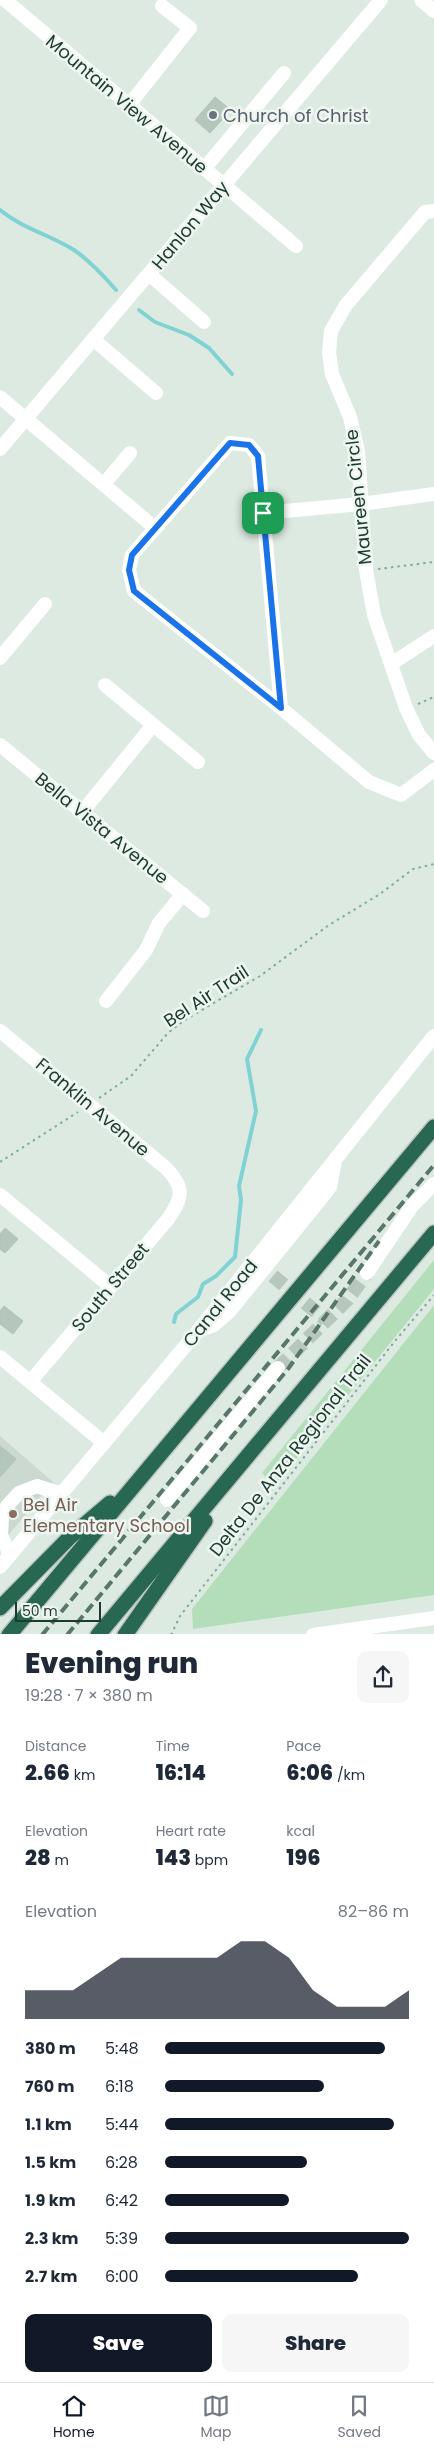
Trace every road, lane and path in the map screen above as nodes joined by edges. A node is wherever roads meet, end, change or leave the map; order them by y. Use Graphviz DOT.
graph roads {
  1 [pos="4,0"];
  2 [pos="381,0"];
  3 [pos="421,0"];
  4 [pos="0,3"];
  5 [pos="162,6"];
  6 [pos="434,11"];
  7 [pos="284,73"];
  8 [pos="129,105"];
  9 [pos="204,169"];
  10 [pos="224,185"];
  11 [pos="434,211"];
  12 [pos="296,246"];
  13 [pos="149,274"];
  14 [pos="204,322"];
  15 [pos="93,339"];
  16 [pos="156,393"];
  17 [pos="0,397"];
  18 [pos="26,418"];
  19 [pos="0,449"];
  20 [pos="130,453"];
  21 [pos="107,487"];
  22 [pos="434,494"];
  23 [pos="361,504"];
  24 [pos="263,513"];
  25 [pos="155,528"];
  26 [pos="434,562"];
  27 [pos="366,570"];
  28 [pos="45,604"];
  29 [pos="434,636"];
  30 [pos="0,658"];
  31 [pos="391,664"];
  32 [pos="105,685"];
  33 [pos="434,697"];
  34 [pos="281,708"];
  35 [pos="406,708"];
  36 [pos="153,725"];
  37 [pos="0,744"];
  38 [pos="434,753"];
  39 [pos="198,762"];
  40 [pos="434,770"];
  41 [pos="83,811"];
  42 [pos="434,864"];
  43 [pos="183,894"];
  44 [pos="204,911"];
  45 [pos="106,1001"];
  46 [pos="0,1031"];
  47 [pos="434,1036"];
  48 [pos="90,1104"];
  49 [pos="434,1127"];
  50 [pos="335,1160"];
  51 [pos="0,1162"];
  52 [pos="434,1184"];
  53 [pos="180,1187"];
  54 [pos="0,1195"];
  55 [pos="434,1234"];
  56 [pos="367,1273"];
  57 [pos="110,1286"];
  58 [pos="434,1295"];
  59 [pos="197,1332"];
  60 [pos="0,1357"];
  61 [pos="278,1368"];
  62 [pos="30,1382"];
  63 [pos="104,1443"];
  64 [pos="255,1449"];
  65 [pos="138,1480"];
  66 [pos="61,1494"];
  67 [pos="167,1500"];
  68 [pos="10,1555"];
  69 [pos="0,1566"];
  70 [pos="0,1608"];
  71 [pos="434,1618"];
  72 [pos="9,1634"];
  73 [pos="98,1634"];
  74 [pos="125,1634"];
  75 [pos="171,1634"];
  76 [pos="313,1634"];
  1 -- 4 [label="street"];
  1 -- 8 [label="street, Mountain View Avenue"];
  2 -- 10 [label="street, Hanlon Way"];
  3 -- 6 [label="street"];
  5 -- 8 [label="street"];
  7 -- 9 [label="street"];
  8 -- 9 [label="street, Mountain View Avenue"];
  9 -- 10 [label="street, Mountain View Avenue"];
  10 -- 12 [label="street, Mountain View Avenue"];
  10 -- 13 [label="street, Hanlon Way"];
  11 -- 23 [label="street, Maureen Circle"];
  13 -- 14 [label="street"];
  13 -- 15 [label="street, Hanlon Way"];
  15 -- 16 [label="street"];
  15 -- 18 [label="street, Hanlon Way"];
  17 -- 18 [label="street"];
  18 -- 19 [label="street, Hanlon Way"];
  18 -- 21 [label="street"];
  20 -- 21 [label="street"];
  21 -- 25 [label="street"];
  22 -- 23 [label="street"];
  23 -- 24 [label="street"];
  23 -- 27 [label="street, Maureen Circle"];
  24 -- 25 [label="street"];
  24 -- 34 [label="street"];
  25 -- 34 [label="street"];
  26 -- 27 [label="path"];
  27 -- 31 [label="street, Maureen Circle"];
  28 -- 30 [label="street"];
  29 -- 31 [label="street"];
  31 -- 35 [label="street, Maureen Circle"];
  32 -- 36 [label="street"];
  33 -- 35 [label="path"];
  34 -- 40 [label="street"];
  35 -- 38 [label="street, Maureen Circle"];
  36 -- 39 [label="street"];
  36 -- 41 [label="street"];
  37 -- 41 [label="street, Bella Vista Avenue"];
  41 -- 43 [label="street, Bella Vista Avenue"];
  42 -- 48 [label="path, Bel Air Trail"];
  43 -- 44 [label="street, Bella Vista Avenue"];
  43 -- 45 [label="street"];
  46 -- 48 [label="street, Franklin Avenue"];
  47 -- 50 [label="street, Canal Road"];
  48 -- 51 [label="path, Bel Air Trail"];
  48 -- 53 [label="street, Franklin Avenue"];
  49 -- 65 [label="highway"];
  50 -- 59 [label="street, Canal Road"];
  50 -- 59 [label="street"];
  52 -- 56 [label="street"];
  53 -- 57 [label="street, South Street"];
  54 -- 57 [label="street"];
  55 -- 64 [label="highway"];
  57 -- 62 [label="street, South Street"];
  58 -- 75 [label="path, Delta De Anza Regional Trail"];
  59 -- 63 [label="street, Canal Road"];
  60 -- 62 [label="street"];
  61 -- 67 [label="street"];
  62 -- 63 [label="street"];
  63 -- 66 [label="street, Canal Road"];
  64 -- 73 [label="highway"];
  64 -- 74 [label="highway"];
  65 -- 70 [label="highway"];
  65 -- 72 [label="highway"];
  66 -- 68 [label="street, Canal Road"];
  66 -- 68 [label="street"];
  68 -- 69 [label="street, Canal Road"];
  71 -- 76 [label="street"];
}
